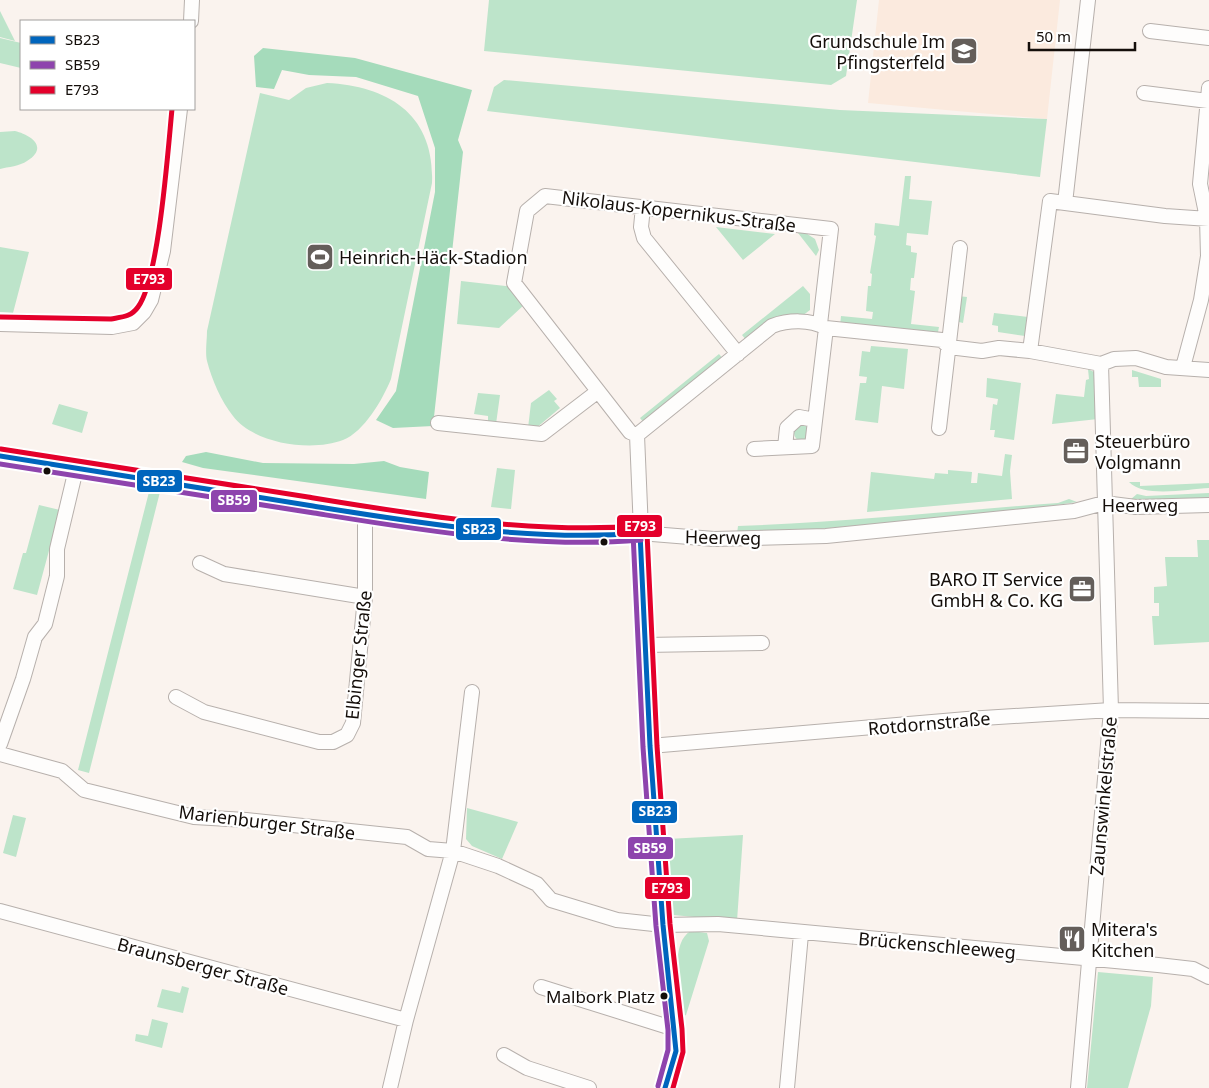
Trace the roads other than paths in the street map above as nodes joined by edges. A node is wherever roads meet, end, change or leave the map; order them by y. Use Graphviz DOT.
graph roads {
  1 [pos="192,0"];
  2 [pos="1088,0"];
  3 [pos="191,20"];
  4 [pos="1150,31"];
  5 [pos="1209,38"];
  6 [pos="1144,93"];
  7 [pos="1208,94"];
  8 [pos="180,110"];
  9 [pos="1065,203"];
  10 [pos="643,207"];
  11 [pos="1208,218"];
  12 [pos="960,248"];
  13 [pos="0,324"];
  14 [pos="823,326"];
  15 [pos="948,347"];
  16 [pos="1030,351"];
  17 [pos="738,354"];
  18 [pos="1101,364"];
  19 [pos="1183,367"];
  20 [pos="1209,370"];
  21 [pos="597,392"];
  22 [pos="815,420"];
  23 [pos="438,423"];
  24 [pos="939,428"];
  25 [pos="637,436"];
  26 [pos="785,447"];
  27 [pos="754,449"];
  28 [pos="0,456"];
  29 [pos="76,469"];
  30 [pos="1104,502"];
  31 [pos="1209,505"];
  32 [pos="365,514"];
  33 [pos="640,533"];
  34 [pos="200,563"];
  35 [pos="365,597"];
  36 [pos="762,643"];
  37 [pos="645,645"];
  38 [pos="472,692"];
  39 [pos="176,698"];
  40 [pos="1110,710"];
  41 [pos="1209,711"];
  42 [pos="0,744"];
  43 [pos="650,746"];
  44 [pos="0,754"];
  45 [pos="453,851"];
  46 [pos="0,911"];
  47 [pos="663,925"];
  48 [pos="801,934"];
  49 [pos="1090,959"];
  50 [pos="1209,977"];
  51 [pos="541,987"];
  52 [pos="406,1020"];
  53 [pos="675,1029"];
  54 [pos="504,1055"];
  55 [pos="390,1088"];
  56 [pos="589,1088"];
  57 [pos="665,1088"];
  58 [pos="787,1088"];
  59 [pos="1078,1088"];
  1 -- 3 [label="street"];
  2 -- 9 [label="street"];
  4 -- 5 [label="street"];
  6 -- 7 [label="street"];
  7 -- 11 [label="street"];
  8 -- 13 [label="street"];
  9 -- 11 [label="street"];
  9 -- 16 [label="street"];
  10 -- 14 [label="street, Nikolaus-Kopernikus-Straße"];
  10 -- 17 [label="street"];
  10 -- 21 [label="street, Nikolaus-Kopernikus-Straße"];
  11 -- 19 [label="street"];
  12 -- 15 [label="street"];
  14 -- 15 [label="street"];
  14 -- 17 [label="street"];
  14 -- 22 [label="street"];
  15 -- 16 [label="street"];
  15 -- 24 [label="street"];
  16 -- 18 [label="street"];
  17 -- 25 [label="street"];
  18 -- 19 [label="street"];
  18 -- 30 [label="street, Zaunswinkelstraße"];
  19 -- 20 [label="street"];
  21 -- 23 [label="street"];
  21 -- 25 [label="street, Nikolaus-Kopernikus-Straße"];
  22 -- 26 [label="street"];
  22 -- 26 [label="street"];
  25 -- 33 [label="street"];
  26 -- 27 [label="street"];
  28 -- 29 [label="street, Heerweg"];
  29 -- 32 [label="street, Heerweg"];
  29 -- 42 [label="street"];
  30 -- 31 [label="street, Heerweg"];
  30 -- 33 [label="street, Heerweg"];
  30 -- 40 [label="street, Zaunswinkelstraße"];
  32 -- 33 [label="street, Heerweg"];
  32 -- 35 [label="street, Elbinger Straße"];
  33 -- 37 [label="street"];
  34 -- 35 [label="street"];
  35 -- 39 [label="street, Elbinger Straße"];
  36 -- 37 [label="street"];
  37 -- 43 [label="street"];
  38 -- 45 [label="street"];
  40 -- 41 [label="street, Rotdornstraße"];
  40 -- 43 [label="street, Rotdornstraße"];
  40 -- 49 [label="street, Zaunswinkelstraße"];
  43 -- 47 [label="street"];
  44 -- 45 [label="street, Marienburger Straße"];
  45 -- 47 [label="street, Marienburger Straße"];
  45 -- 52 [label="street"];
  46 -- 52 [label="street, Braunsberger Straße"];
  47 -- 48 [label="street, Brückenschleeweg"];
  47 -- 53 [label="street"];
  48 -- 49 [label="street, Brückenschleeweg"];
  48 -- 58 [label="street"];
  49 -- 50 [label="street, Brückenschleeweg"];
  49 -- 59 [label="street, Zaunswinkelstraße"];
  51 -- 53 [label="street"];
  52 -- 55 [label="street"];
  53 -- 57 [label="street"];
  54 -- 56 [label="street"];
}
